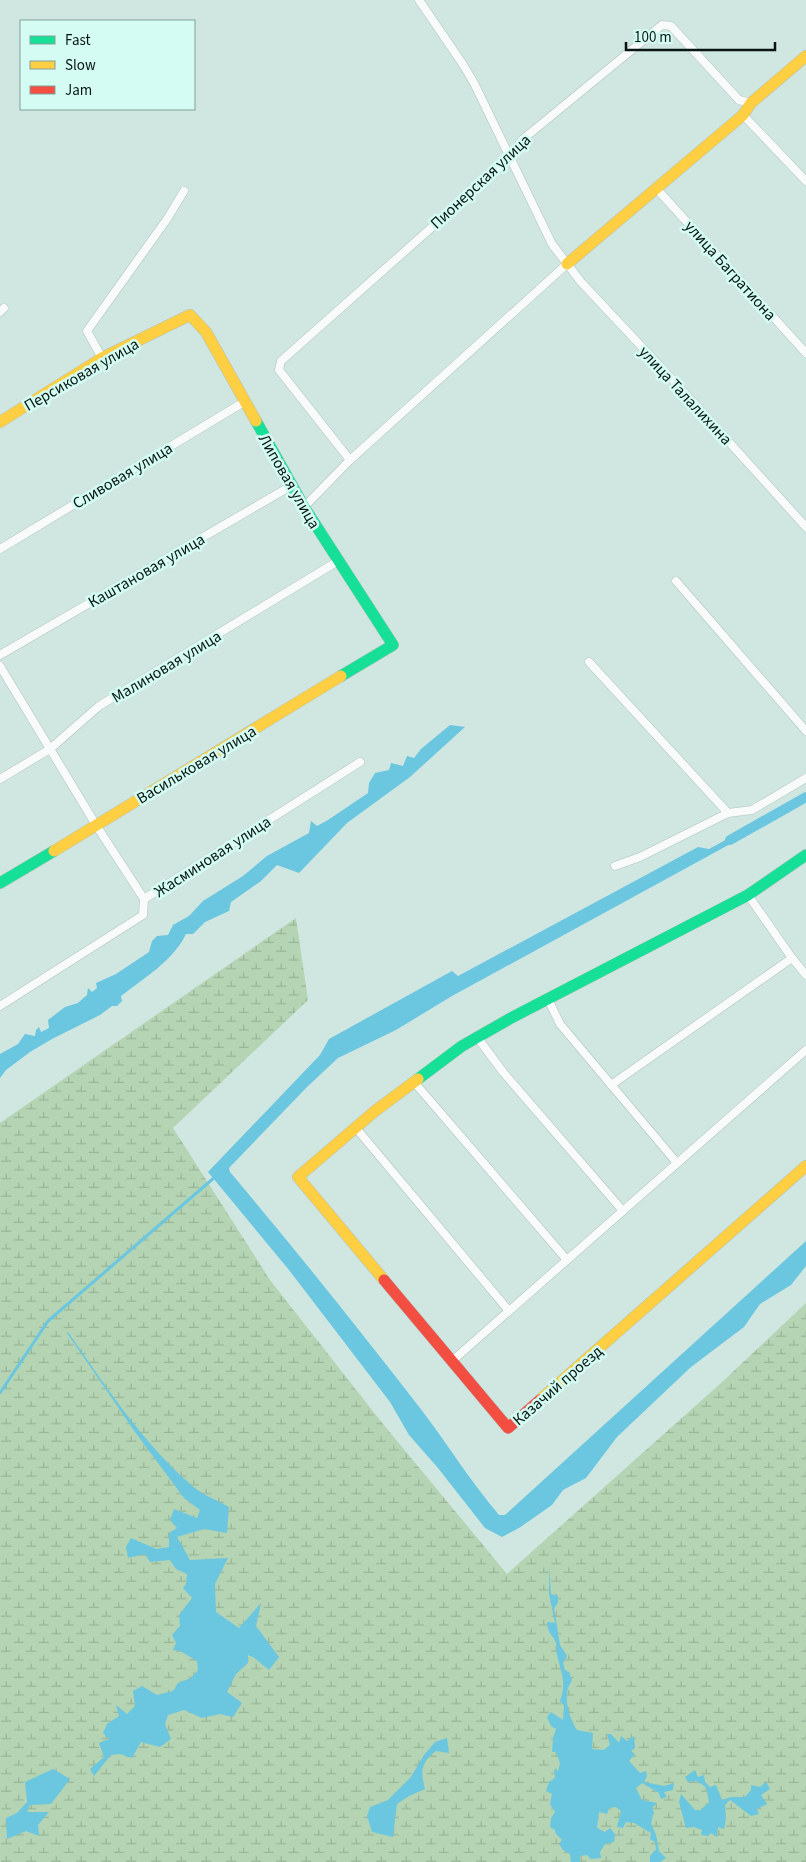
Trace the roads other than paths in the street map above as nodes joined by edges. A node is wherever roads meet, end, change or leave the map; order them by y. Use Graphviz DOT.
graph roads {
  1 [pos="419,0"];
  2 [pos="806,56"];
  3 [pos="751,103"];
  4 [pos="743,114"];
  5 [pos="510,158"];
  6 [pos="806,181"];
  7 [pos="656,188"];
  8 [pos="184,191"];
  9 [pos="567,264"];
  10 [pos="190,315"];
  11 [pos="806,353"];
  12 [pos="102,358"];
  13 [pos="244,402"];
  14 [pos="0,422"];
  15 [pos="350,460"];
  16 [pos="291,486"];
  17 [pos="304,507"];
  18 [pos="806,527"];
  19 [pos="0,549"];
  20 [pos="338,561"];
  21 [pos="676,582"];
  22 [pos="392,645"];
  23 [pos="0,655"];
  24 [pos="590,662"];
  25 [pos="0,666"];
  26 [pos="806,731"];
  27 [pos="50,749"];
  28 [pos="360,762"];
  29 [pos="806,778"];
  30 [pos="0,779"];
  31 [pos="728,813"];
  32 [pos="96,825"];
  33 [pos="806,855"];
  34 [pos="615,866"];
  35 [pos="0,883"];
  36 [pos="748,896"];
  37 [pos="144,899"];
  38 [pos="792,958"];
  39 [pos="806,975"];
  40 [pos="548,999"];
  41 [pos="0,1006"];
  42 [pos="477,1037"];
  43 [pos="806,1050"];
  44 [pos="414,1082"];
  45 [pos="611,1085"];
  46 [pos="356,1128"];
  47 [pos="677,1164"];
  48 [pos="806,1166"];
  49 [pos="623,1211"];
  50 [pos="567,1260"];
  51 [pos="509,1311"];
  52 [pos="452,1361"];
  1 -- 5 [label="street, улица Талалихина"];
  2 -- 3 [label="street"];
  3 -- 4 [label="street"];
  3 -- 5 [label="street, Пионерская улица"];
  4 -- 6 [label="street"];
  4 -- 7 [label="street"];
  5 -- 9 [label="street, улица Талалихина"];
  5 -- 15 [label="street, Пионерская улица"];
  7 -- 9 [label="street"];
  7 -- 11 [label="street, улица Багратиона"];
  8 -- 12 [label="street"];
  9 -- 15 [label="street"];
  9 -- 18 [label="street, улица Талалихина"];
  10 -- 12 [label="street, Персиковая улица"];
  10 -- 13 [label="street, Липовая улица"];
  12 -- 14 [label="street, Персиковая улица"];
  13 -- 16 [label="street, Липовая улица"];
  13 -- 19 [label="street, Сливовая улица"];
  15 -- 17 [label="street"];
  16 -- 17 [label="street, Липовая улица"];
  16 -- 23 [label="street, Каштановая улица"];
  17 -- 20 [label="street, Липовая улица"];
  20 -- 22 [label="street, Липовая улица"];
  20 -- 27 [label="street, Малиновая улица"];
  21 -- 26 [label="street"];
  22 -- 32 [label="street, Васильковая улица"];
  24 -- 31 [label="street"];
  25 -- 27 [label="street"];
  27 -- 30 [label="street, Малиновая улица"];
  27 -- 32 [label="street"];
  28 -- 37 [label="street, Жасминовая улица"];
  29 -- 31 [label="street"];
  31 -- 34 [label="street"];
  32 -- 35 [label="street, Васильковая улица"];
  32 -- 37 [label="street"];
  33 -- 36 [label="street"];
  36 -- 38 [label="street"];
  36 -- 40 [label="street"];
  37 -- 41 [label="street, Жасминовая улица"];
  38 -- 39 [label="street"];
  38 -- 45 [label="street"];
  40 -- 42 [label="street"];
  40 -- 45 [label="street"];
  42 -- 44 [label="street"];
  42 -- 49 [label="street"];
  43 -- 47 [label="street"];
  44 -- 46 [label="street"];
  44 -- 50 [label="street"];
  45 -- 47 [label="street"];
  46 -- 51 [label="street"];
  46 -- 52 [label="street, Казачий проезд"];
  47 -- 49 [label="street"];
  48 -- 52 [label="street, Казачий проезд"];
  49 -- 50 [label="street"];
  50 -- 51 [label="street"];
  51 -- 52 [label="street"];
}
